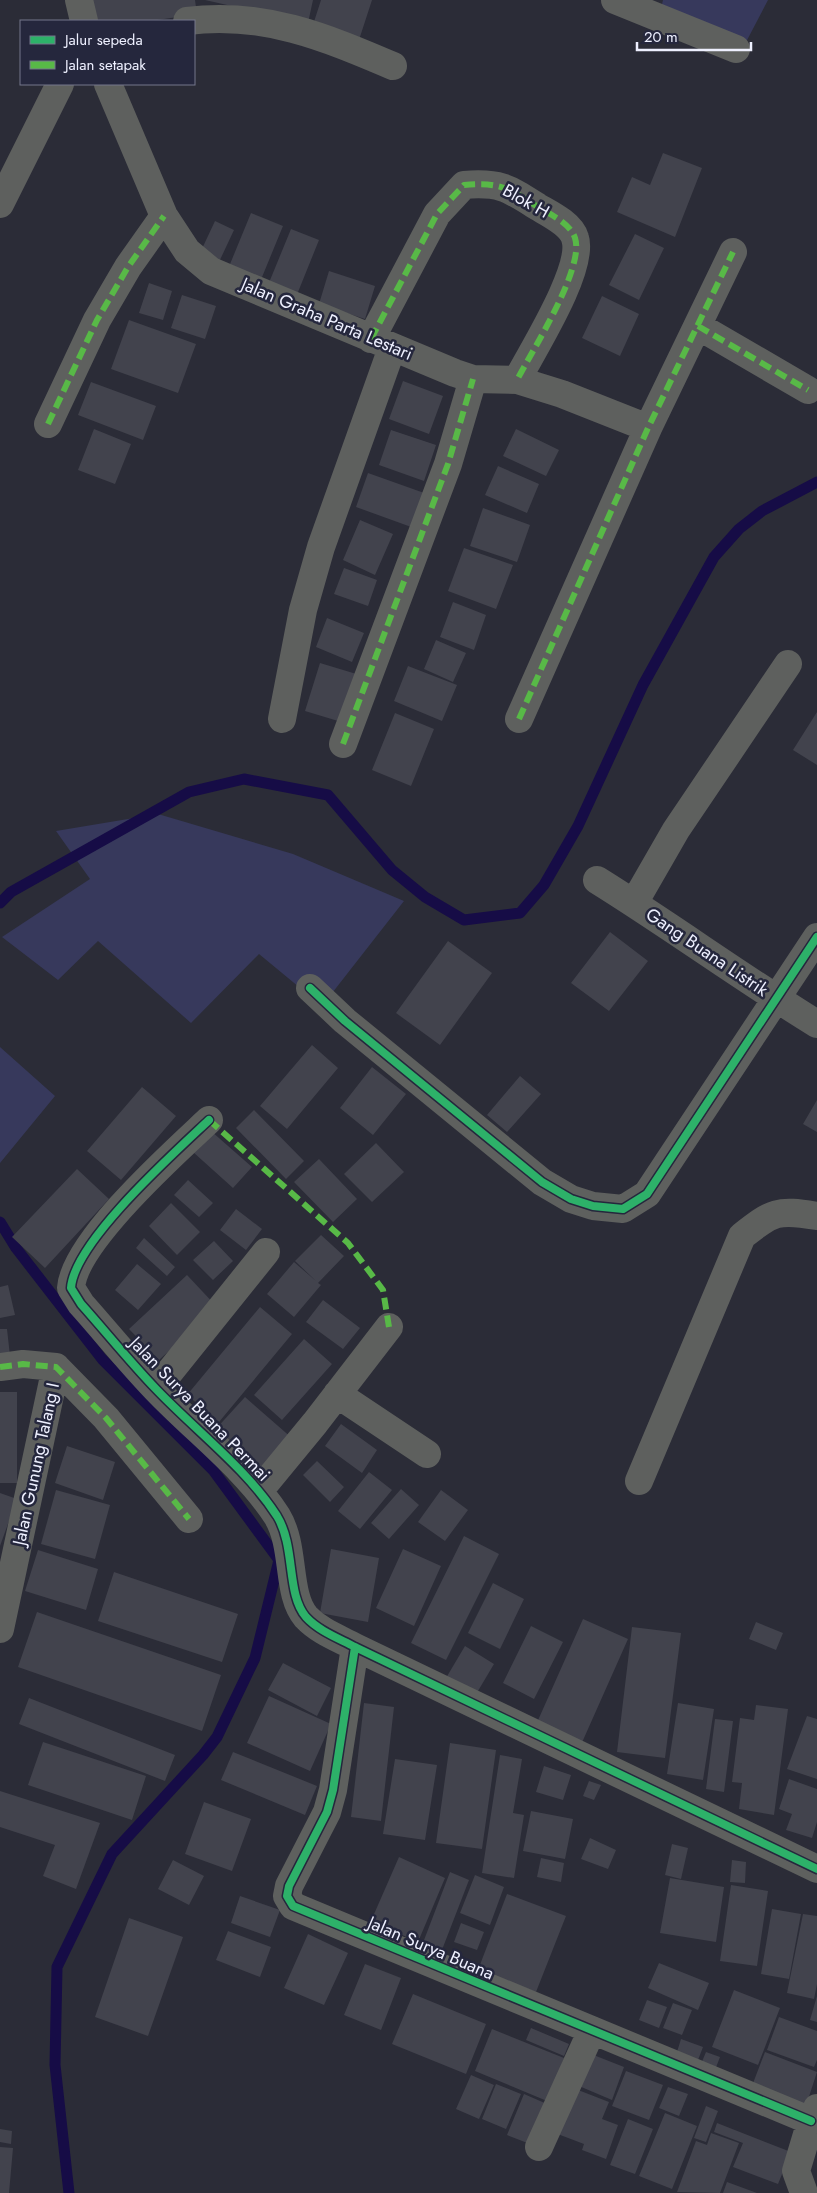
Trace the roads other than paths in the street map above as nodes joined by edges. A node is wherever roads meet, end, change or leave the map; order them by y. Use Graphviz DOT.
graph roads {
  1 [pos="79,0"];
  2 [pos="614,0"];
  3 [pos="84,20"];
  4 [pos="194,20"];
  5 [pos="736,49"];
  6 [pos="394,66"];
  7 [pos="60,85"];
  8 [pos="108,85"];
  9 [pos="0,204"];
  10 [pos="164,216"];
  11 [pos="733,252"];
  12 [pos="698,326"];
  13 [pos="381,344"];
  14 [pos="473,379"];
  15 [pos="517,380"];
  16 [pos="808,390"];
  17 [pos="48,424"];
  18 [pos="648,428"];
  19 [pos="788,664"];
  20 [pos="282,719"];
  21 [pos="519,719"];
  22 [pos="343,744"];
  23 [pos="597,880"];
  24 [pos="634,903"];
  25 [pos="817,937"];
  26 [pos="310,988"];
  27 [pos="774,998"];
  28 [pos="817,1024"];
  29 [pos="209,1120"];
  30 [pos="817,1216"];
  31 [pos="266,1252"];
  32 [pos="389,1326"];
  33 [pos="0,1367"];
  34 [pos="56,1367"];
  35 [pos="156,1389"];
  36 [pos="337,1394"];
  37 [pos="427,1454"];
  38 [pos="639,1481"];
  39 [pos="259,1491"];
  40 [pos="189,1519"];
  41 [pos="0,1623"];
  42 [pos="355,1646"];
  43 [pos="817,1869"];
  44 [pos="592,2030"];
  45 [pos="814,2115"];
  46 [pos="540,2146"];
  47 [pos="804,2193"];
  1 -- 3 [label="street"];
  2 -- 5 [label="street"];
  4 -- 6 [label="street"];
  7 -- 9 [label="street"];
  8 -- 10 [label="street, Jalan Graha Parta Lestari"];
  10 -- 13 [label="street, Jalan Graha Parta Lestari"];
  10 -- 17 [label="street"];
  11 -- 12 [label="street"];
  12 -- 16 [label="street"];
  12 -- 18 [label="street"];
  13 -- 14 [label="street, Jalan Graha Parta Lestari"];
  13 -- 15 [label="street, Blok H"];
  13 -- 20 [label="street, Blok H"];
  14 -- 15 [label="street, Jalan Graha Parta Lestari"];
  14 -- 22 [label="street"];
  15 -- 18 [label="street, Jalan Graha Parta Lestari"];
  18 -- 21 [label="street"];
  19 -- 24 [label="street"];
  23 -- 24 [label="street, Gang Buana Listrik"];
  24 -- 27 [label="street, Gang Buana Listrik"];
  25 -- 27 [label="street"];
  26 -- 27 [label="street"];
  27 -- 28 [label="street, Gang Buana Listrik"];
  29 -- 35 [label="street, Jalan Surya Buana Permai"];
  30 -- 38 [label="street"];
  31 -- 35 [label="street"];
  32 -- 36 [label="street"];
  33 -- 34 [label="street"];
  34 -- 40 [label="street"];
  34 -- 41 [label="street, Jalan Gunung Talang I"];
  35 -- 39 [label="street, Jalan Surya Buana Permai"];
  36 -- 37 [label="street"];
  36 -- 39 [label="street"];
  39 -- 42 [label="street, Jalan Surya Buana Permai"];
  42 -- 43 [label="street"];
  42 -- 44 [label="street, Jalan Surya Buana"];
  44 -- 45 [label="street, Jalan Surya Buana"];
  44 -- 46 [label="street"];
  45 -- 47 [label="street"];
}
